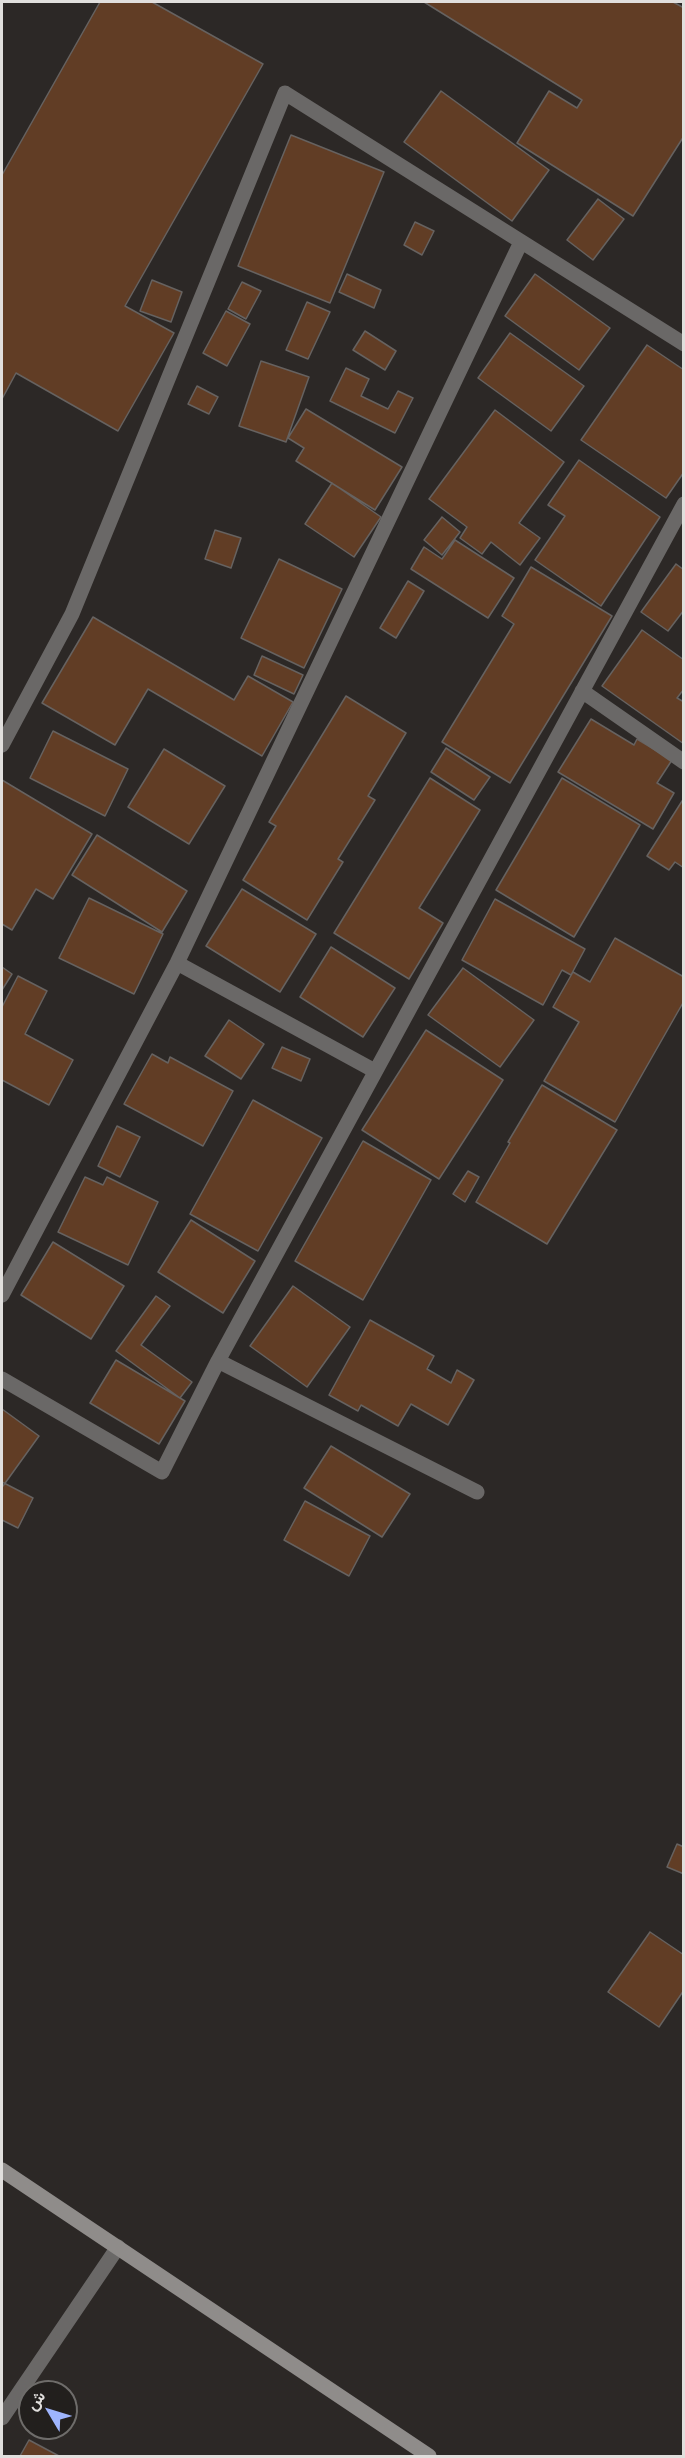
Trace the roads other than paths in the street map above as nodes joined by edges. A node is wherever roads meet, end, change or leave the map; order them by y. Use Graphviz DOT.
graph roads {
  1 [pos="521,242"];
  2 [pos="684,344"];
  3 [pos="684,504"];
  4 [pos="582,691"];
  5 [pos="2,745"];
  6 [pos="684,762"];
  7 [pos="177,963"];
  8 [pos="375,1071"];
  9 [pos="4,1286"];
  10 [pos="218,1361"];
  11 [pos="2,1379"];
  12 [pos="477,1492"];
  13 [pos="2,2170"];
  14 [pos="118,2247"];
  15 [pos="2,2418"];
  16 [pos="429,2457"];
  1 -- 2 [label="street"];
  1 -- 5 [label="street"];
  1 -- 7 [label="street"];
  3 -- 4 [label="street"];
  4 -- 6 [label="street"];
  4 -- 8 [label="street"];
  7 -- 8 [label="street"];
  7 -- 9 [label="street"];
  8 -- 10 [label="street"];
  10 -- 11 [label="street"];
  10 -- 12 [label="street"];
  13 -- 14 [label="street"];
  14 -- 15 [label="street"];
  14 -- 16 [label="street"];
}
